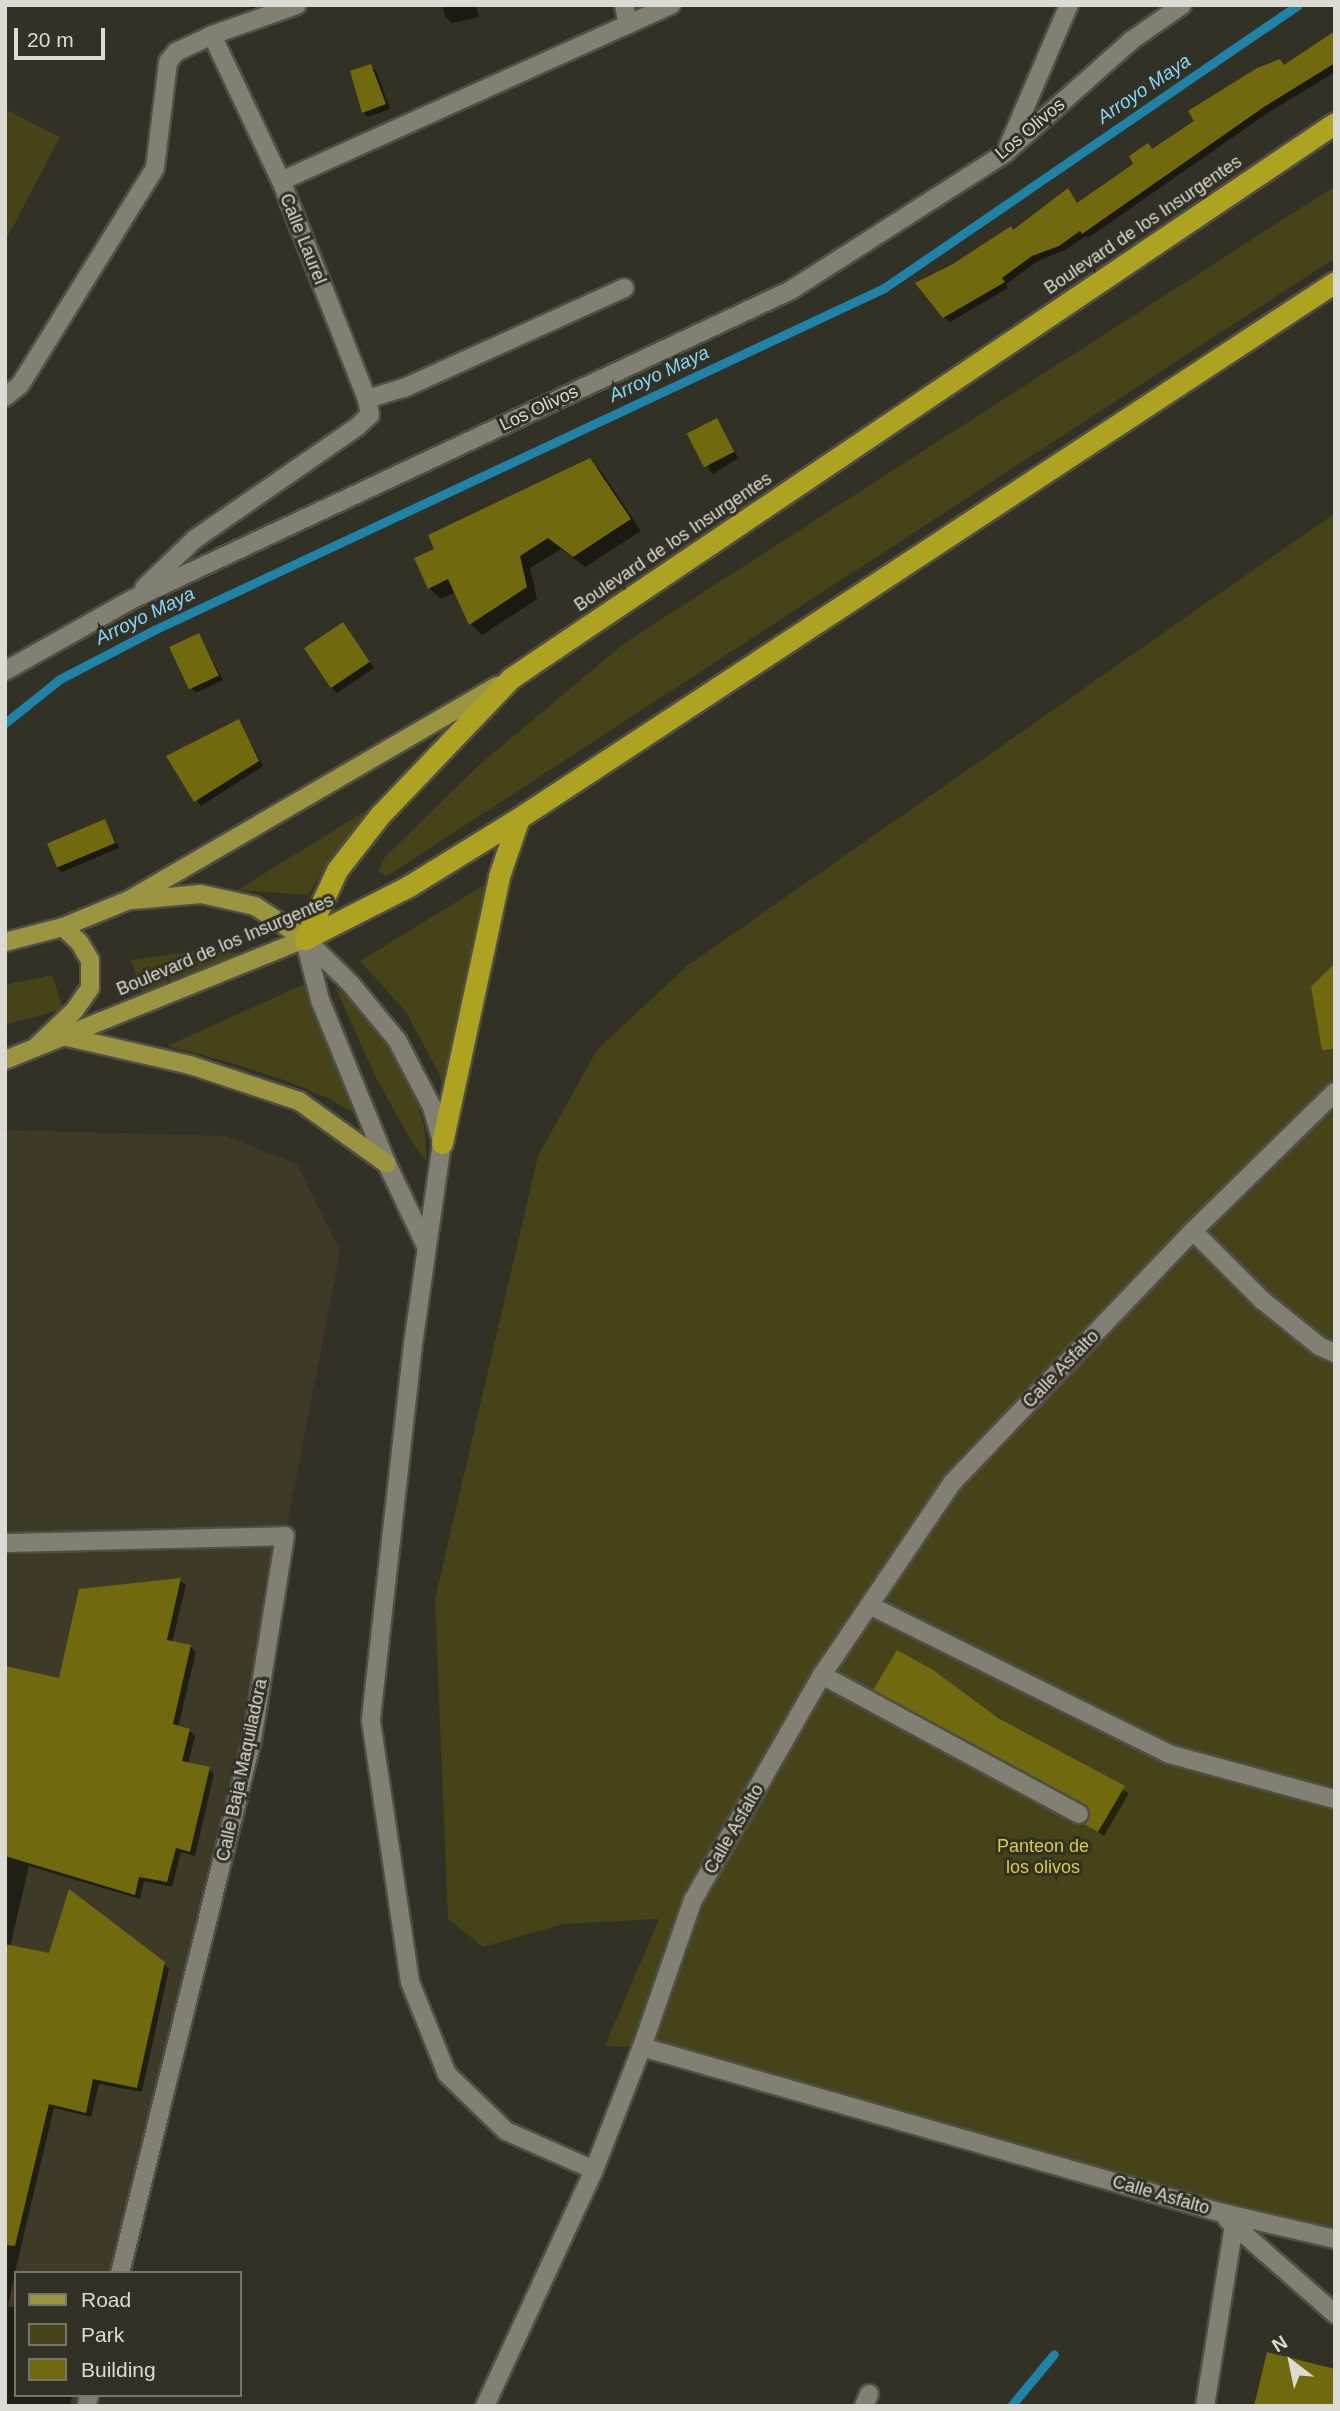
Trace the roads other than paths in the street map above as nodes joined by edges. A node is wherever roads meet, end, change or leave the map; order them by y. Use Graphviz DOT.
graph roads {
  1 [pos="297,5"];
  2 [pos="624,5"];
  3 [pos="671,5"];
  4 [pos="1069,5"];
  5 [pos="1182,5"];
  6 [pos="628,25"];
  7 [pos="212,36"];
  8 [pos="1335,123"];
  9 [pos="1005,153"];
  10 [pos="281,181"];
  11 [pos="1335,282"];
  12 [pos="624,288"];
  13 [pos="5,397"];
  14 [pos="367,399"];
  15 [pos="133,599"];
  16 [pos="5,671"];
  17 [pos="511,678"];
  18 [pos="519,818"];
  19 [pos="129,900"];
  20 [pos="63,927"];
  21 [pos="305,939"];
  22 [pos="5,942"];
  23 [pos="67,1037"];
  24 [pos="30,1052"];
  25 [pos="5,1060"];
  26 [pos="1335,1092"];
  27 [pos="442,1143"];
  28 [pos="387,1164"];
  29 [pos="1193,1231"];
  30 [pos="426,1246"];
  31 [pos="1335,1353"];
  32 [pos="5,1543"];
  33 [pos="871,1606"];
  34 [pos="822,1675"];
  35 [pos="1335,1799"];
  36 [pos="1079,1814"];
  37 [pos="642,2047"];
  38 [pos="594,2170"];
  39 [pos="1219,2211"];
  40 [pos="1234,2225"];
  41 [pos="1335,2239"];
  42 [pos="120,2271"];
  43 [pos="1335,2314"];
  44 [pos="485,2406"];
  45 [pos="1205,2406"];
  1 -- 7 [label="street"];
  2 -- 6 [label="street"];
  3 -- 6 [label="street, Calle Laurel"];
  4 -- 9 [label="street"];
  5 -- 9 [label="street, Los Olivos"];
  6 -- 10 [label="street, Calle Laurel"];
  7 -- 10 [label="street"];
  7 -- 13 [label="street"];
  8 -- 17 [label="highway, Boulevard de los Insurgentes"];
  9 -- 15 [label="street, Los Olivos"];
  10 -- 14 [label="street, Calle Laurel"];
  11 -- 18 [label="highway, Boulevard de los Insurgentes"];
  12 -- 14 [label="street"];
  14 -- 15 [label="street"];
  15 -- 16 [label="street, Los Olivos"];
  17 -- 19 [label="main road, Boulevard de los Insurgentes"];
  17 -- 21 [label="highway"];
  18 -- 21 [label="highway, Boulevard de los Insurgentes"];
  18 -- 27 [label="highway"];
  19 -- 20 [label="main road, Boulevard de los Insurgentes"];
  19 -- 21 [label="main road"];
  20 -- 22 [label="main road, Boulevard de los Insurgentes"];
  20 -- 24 [label="main road"];
  21 -- 23 [label="main road, Boulevard de los Insurgentes"];
  21 -- 27 [label="street"];
  21 -- 28 [label="street"];
  23 -- 24 [label="main road, Boulevard de los Insurgentes"];
  23 -- 28 [label="main road"];
  24 -- 25 [label="main road, Boulevard de los Insurgentes"];
  26 -- 29 [label="street, Calle Asfalto"];
  27 -- 30 [label="street"];
  28 -- 30 [label="street"];
  29 -- 31 [label="street"];
  29 -- 33 [label="street, Calle Asfalto"];
  30 -- 38 [label="street"];
  32 -- 42 [label="street, Calle Baja Maquiladora"];
  33 -- 34 [label="street, Calle Asfalto"];
  33 -- 35 [label="street"];
  34 -- 36 [label="street"];
  34 -- 37 [label="street, Calle Asfalto"];
  37 -- 38 [label="street"];
  37 -- 39 [label="street, Calle Asfalto"];
  38 -- 44 [label="street"];
  39 -- 40 [label="street"];
  39 -- 41 [label="street, Calle Asfalto"];
  40 -- 43 [label="street"];
  40 -- 45 [label="street"];
}
